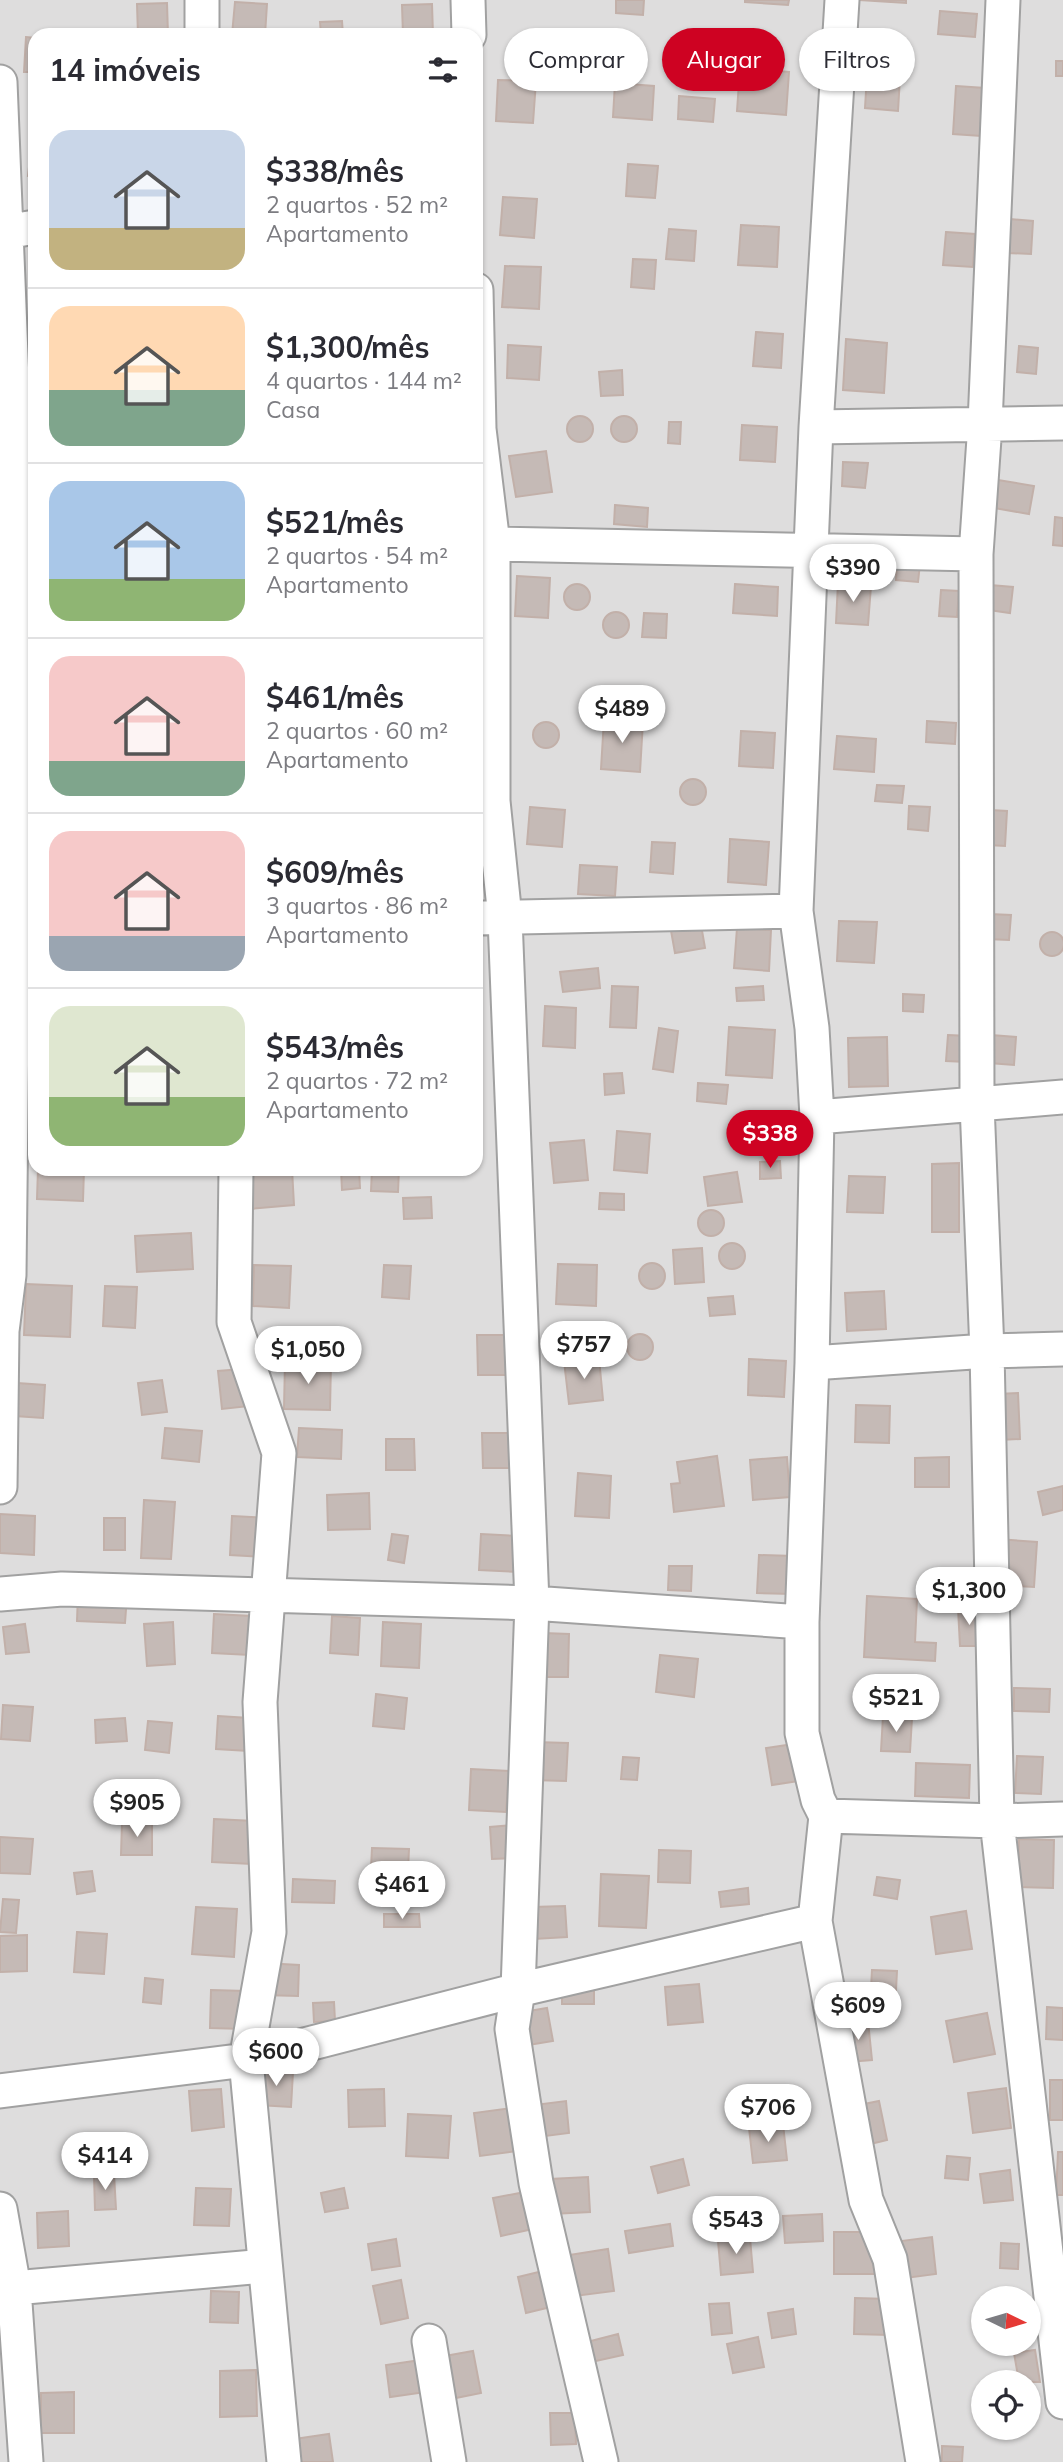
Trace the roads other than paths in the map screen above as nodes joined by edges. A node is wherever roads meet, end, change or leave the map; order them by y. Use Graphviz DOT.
graph roads {
  1 [pos="202,0"];
  2 [pos="468,0"];
  3 [pos="842,0"];
  4 [pos="1003,0"];
  5 [pos="201,28"];
  6 [pos="469,28"];
  7 [pos="0,82"];
  8 [pos="13,231"];
  9 [pos="1063,423"];
  10 [pos="985,424"];
  11 [pos="816,427"];
  12 [pos="25,455"];
  13 [pos="483,472"];
  14 [pos="493,544"];
  15 [pos="810,552"];
  16 [pos="976,554"];
  17 [pos="7,769"];
  18 [pos="796,911"];
  19 [pos="490,918"];
  20 [pos="1063,1097"];
  21 [pos="977,1104"];
  22 [pos="817,1117"];
  23 [pos="236,1176"];
  24 [pos="1063,1349"];
  25 [pos="987,1351"];
  26 [pos="812,1363"];
  27 [pos="0,1486"];
  28 [pos="0,1594"];
  29 [pos="268,1595"];
  30 [pos="533,1603"];
  31 [pos="802,1622"];
  32 [pos="826,1816"];
  33 [pos="1063,1819"];
  34 [pos="997,1821"];
  35 [pos="815,1921"];
  36 [pos="518,1990"];
  37 [pos="246,2060"];
  38 [pos="0,2091"];
  39 [pos="0,2209"];
  40 [pos="264,2266"];
  41 [pos="14,2288"];
  42 [pos="429,2341"];
  43 [pos="1063,2402"];
  44 [pos="26,2462"];
  45 [pos="284,2462"];
  46 [pos="449,2462"];
  47 [pos="601,2462"];
  48 [pos="923,2462"];
  1 -- 5 [label="street"];
  2 -- 6 [label="street"];
  3 -- 11 [label="street"];
  4 -- 10 [label="street"];
  7 -- 8 [label="street"];
  8 -- 12 [label="street"];
  9 -- 10 [label="street"];
  10 -- 11 [label="street"];
  10 -- 16 [label="street"];
  11 -- 15 [label="street"];
  12 -- 17 [label="street"];
  13 -- 14 [label="street"];
  14 -- 15 [label="street"];
  14 -- 19 [label="street"];
  15 -- 16 [label="street"];
  15 -- 18 [label="street"];
  16 -- 21 [label="street"];
  17 -- 27 [label="street"];
  18 -- 19 [label="street"];
  18 -- 22 [label="street"];
  19 -- 30 [label="street"];
  20 -- 21 [label="street"];
  21 -- 22 [label="street"];
  21 -- 25 [label="street"];
  22 -- 26 [label="street"];
  23 -- 29 [label="street"];
  24 -- 25 [label="street"];
  25 -- 26 [label="street"];
  25 -- 34 [label="street"];
  26 -- 31 [label="street"];
  28 -- 29 [label="street"];
  29 -- 30 [label="street"];
  29 -- 37 [label="street"];
  30 -- 31 [label="street"];
  30 -- 36 [label="street"];
  31 -- 32 [label="street"];
  32 -- 34 [label="street"];
  32 -- 35 [label="street"];
  33 -- 34 [label="street"];
  34 -- 43 [label="street"];
  35 -- 36 [label="street"];
  35 -- 48 [label="street"];
  36 -- 37 [label="street"];
  36 -- 47 [label="street"];
  37 -- 38 [label="street"];
  37 -- 40 [label="street"];
  39 -- 41 [label="street"];
  40 -- 41 [label="street"];
  40 -- 45 [label="street"];
  41 -- 44 [label="street"];
  42 -- 46 [label="street"];
}
